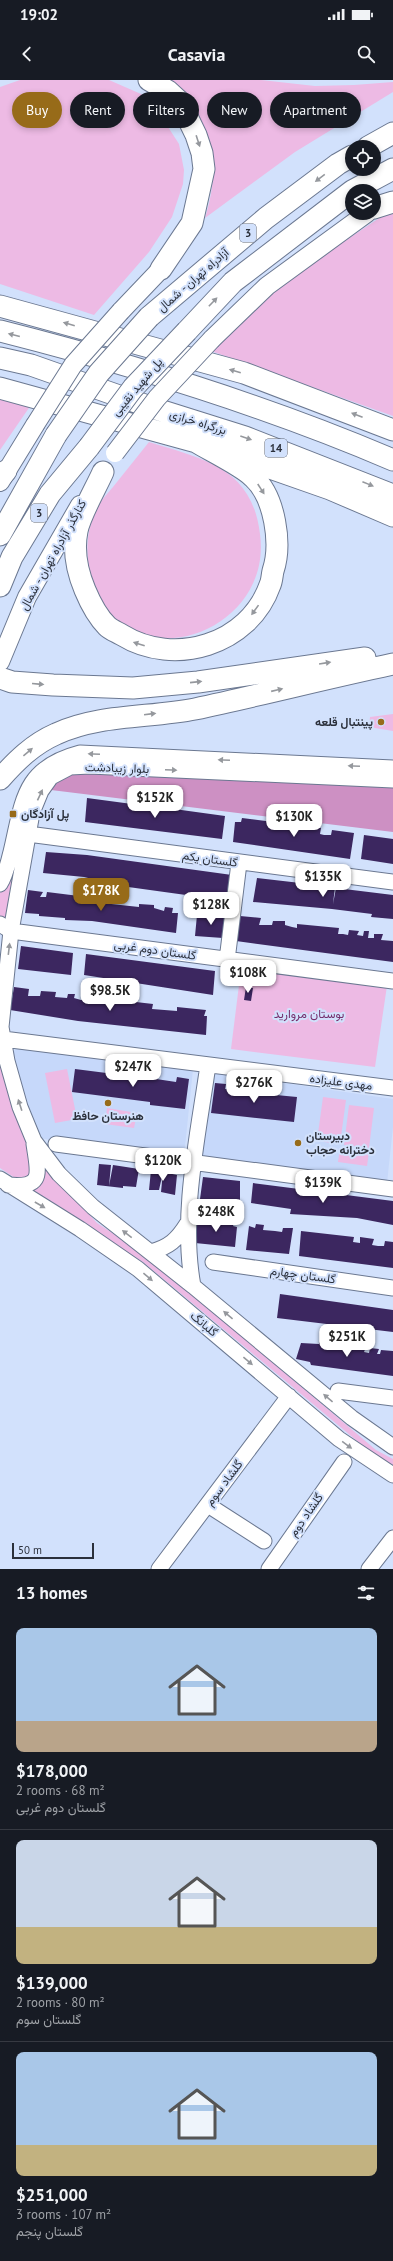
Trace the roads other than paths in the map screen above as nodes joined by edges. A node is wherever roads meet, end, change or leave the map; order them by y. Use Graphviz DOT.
graph roads {
  1 [pos="149,80"];
  2 [pos="393,132"];
  3 [pos="380,140"];
  4 [pos="345,160"];
  5 [pos="393,169"];
  6 [pos="365,184"];
  7 [pos="345,196"];
  8 [pos="393,197"];
  9 [pos="393,202"];
  10 [pos="381,204"];
  11 [pos="381,206"];
  12 [pos="357,220"];
  13 [pos="161,269"];
  14 [pos="6,305"];
  15 [pos="0,331"];
  16 [pos="0,358"];
  17 [pos="0,388"];
  18 [pos="387,427"];
  19 [pos="196,442"];
  20 [pos="115,453"];
  21 [pos="393,460"];
  22 [pos="102,472"];
  23 [pos="2,477"];
  24 [pos="393,495"];
  25 [pos="393,516"];
  26 [pos="0,535"];
  27 [pos="0,586"];
  28 [pos="393,656"];
  29 [pos="0,662"];
  30 [pos="393,664"];
  31 [pos="0,678"];
  32 [pos="393,768"];
  33 [pos="0,779"];
  34 [pos="393,780"];
  35 [pos="28,834"];
  36 [pos="239,863"];
  37 [pos="393,882"];
  38 [pos="0,884"];
  39 [pos="6,927"];
  40 [pos="227,960"];
  41 [pos="393,981"];
  42 [pos="3,1039"];
  43 [pos="208,1065"];
  44 [pos="393,1088"];
  45 [pos="34,1141"];
  46 [pos="56,1144"];
  47 [pos="195,1162"];
  48 [pos="3,1182"];
  49 [pos="393,1189"];
  50 [pos="187,1224"];
  51 [pos="150,1252"];
  52 [pos="212,1262"];
  53 [pos="193,1286"];
  54 [pos="393,1288"];
  55 [pos="338,1391"];
  56 [pos="289,1396"];
  57 [pos="393,1398"];
  58 [pos="393,1446"];
  59 [pos="344,1462"];
  60 [pos="393,1475"];
  61 [pos="208,1505"];
  62 [pos="393,1538"];
  63 [pos="264,1541"];
  64 [pos="159,1569"];
  65 [pos="269,1569"];
  66 [pos="369,1569"];
  1 -- 13 [label="highway, one-way"];
  2 -- 3 [label="highway"];
  4 -- 26 [label="highway, آزادراه تهران - شمال / 3, one-way, bridge"];
  5 -- 6 [label="highway, 3"];
  27 -- 7 [label="highway, پل شهید نقیبی / 3, one-way, bridge"];
  8 -- 10 [label="main road"];
  9 -- 11 [label="highway"];
  12 -- 20 [label="main road, پل شهید نقیبی, bridge"];
  13 -- 23 [label="main road, bridge"];
  18 -- 14 [label="highway, one-way"];
  21 -- 15 [label="highway, one-way"];
  16 -- 24 [label="highway, بزرگراه خرازی / 14, one-way"];
  17 -- 19 [label="highway"];
  19 -- 22 [label="highway, one-way"];
  19 -- 25 [label="highway"];
  20 -- 22 [label="main road, کنارگذر آزادراه تهران - شمال"];
  22 -- 29 [label="main road, کنارگذر آزادراه تهران - شمال"];
  31 -- 28 [label="highway, one-way"];
  33 -- 30 [label="highway, one-way"];
  32 -- 38 [label="street, بلوار زیبادشت, one-way"];
  35 -- 34 [label="street, بلوار زیبادشت, one-way"];
  35 -- 36 [label="street, گلستان یکم"];
  35 -- 39 [label="street, بلوار زیبادشت"];
  36 -- 37 [label="street, گلستان یکم"];
  36 -- 40 [label="street"];
  39 -- 40 [label="street, گلستان دوم غربی"];
  42 -- 39 [label="street, بلوار زیبادشت, one-way"];
  40 -- 41 [label="street, گلستان دوم غربی"];
  42 -- 43 [label="street, مهدی علیزاده"];
  45 -- 42 [label="street, بلوار زیبادشت, one-way"];
  43 -- 44 [label="street, مهدی علیزاده"];
  43 -- 47 [label="street"];
  45 -- 48 [label="street"];
  51 -- 45 [label="street, گلبانگ, one-way"];
  46 -- 47 [label="street"];
  47 -- 49 [label="street"];
  47 -- 50 [label="street"];
  48 -- 56 [label="street, گلبانگ, one-way"];
  50 -- 51 [label="street"];
  50 -- 53 [label="street"];
  51 -- 53 [label="street, گلبانگ"];
  52 -- 54 [label="street, گلستان چهارم"];
  58 -- 53 [label="street, گلبانگ, one-way"];
  55 -- 57 [label="street"];
  56 -- 60 [label="street, گلبانگ, one-way"];
  56 -- 61 [label="street, گلشاد سوم"];
  59 -- 65 [label="street, گلشاد دوم"];
  61 -- 63 [label="street"];
  61 -- 64 [label="street, گلشاد سوم"];
  62 -- 66 [label="street"];
}
